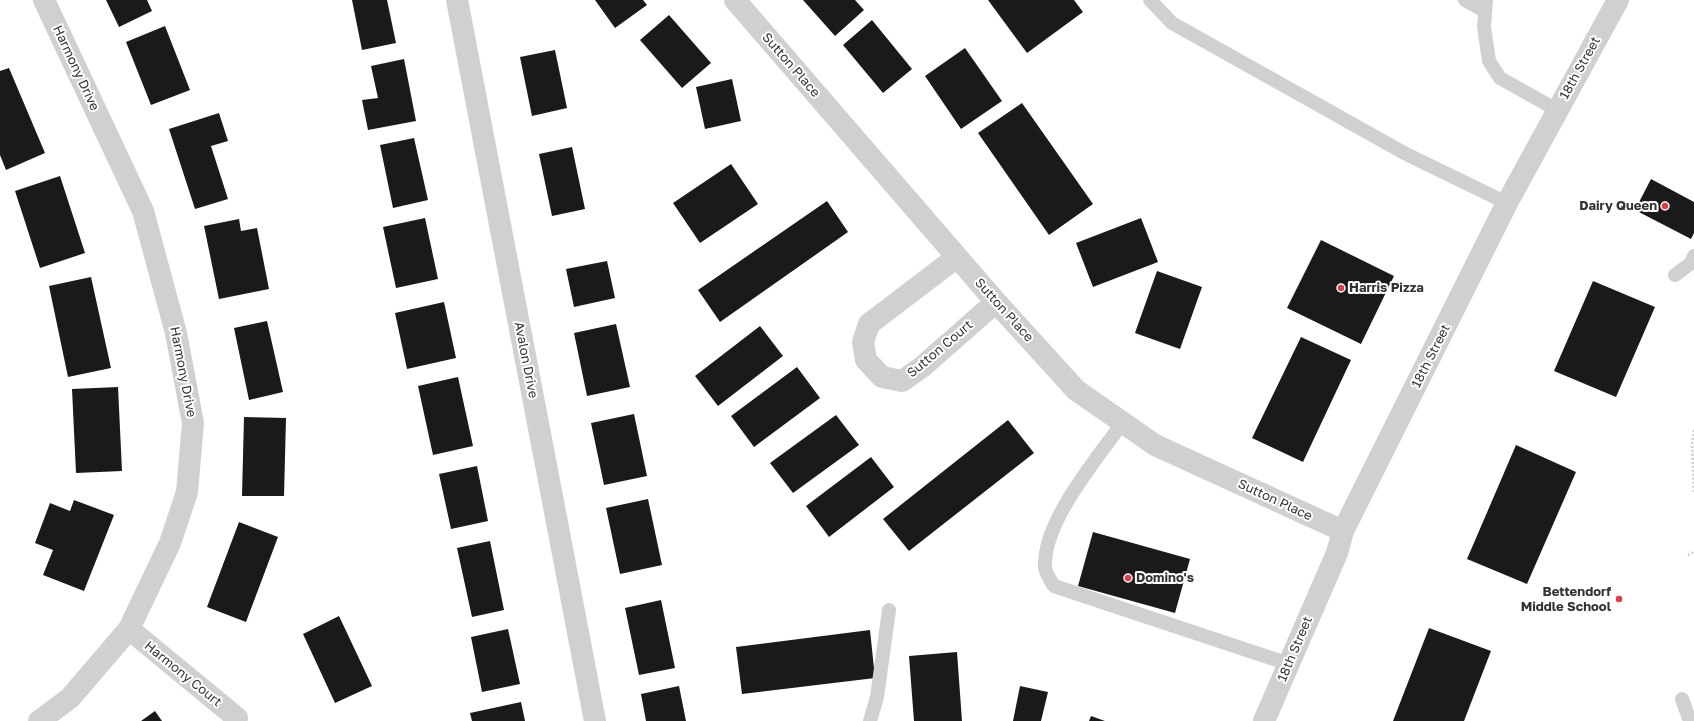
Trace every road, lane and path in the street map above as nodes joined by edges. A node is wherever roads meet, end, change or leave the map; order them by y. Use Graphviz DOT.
graph roads {
  1 [pos="44,0"];
  2 [pos="457,0"];
  3 [pos="735,0"];
  4 [pos="1150,0"];
  5 [pos="1465,0"];
  6 [pos="1618,0"];
  7 [pos="1486,5"];
  8 [pos="1557,110"];
  9 [pos="1507,203"];
  10 [pos="1694,256"];
  11 [pos="957,257"];
  12 [pos="1675,275"];
  13 [pos="996,302"];
  14 [pos="1123,422"];
  15 [pos="1694,430"];
  16 [pos="1694,492"];
  17 [pos="1343,531"];
  18 [pos="1694,552"];
  19 [pos="1688,556"];
  20 [pos="889,610"];
  21 [pos="129,629"];
  22 [pos="1289,664"];
  23 [pos="1682,698"];
  24 [pos="237,718"];
  25 [pos="39,721"];
  26 [pos="595,721"];
  27 [pos="870,721"];
  28 [pos="1264,721"];
  29 [pos="1690,721"];
  1 -- 21 [label="street, Harmony Drive"];
  2 -- 26 [label="street, Avalon Drive"];
  3 -- 11 [label="street, Sutton Place"];
  4 -- 9 [label="lane"];
  5 -- 7 [label="lane"];
  6 -- 8 [label="street, 18th Street"];
  7 -- 8 [label="lane"];
  8 -- 9 [label="street, 18th Street"];
  9 -- 17 [label="street, 18th Street"];
  10 -- 12 [label="lane"];
  11 -- 13 [label="street, Sutton Place"];
  11 -- 13 [label="street, Sutton Court"];
  13 -- 14 [label="street, Sutton Place"];
  14 -- 17 [label="street, Sutton Place"];
  14 -- 22 [label="lane"];
  15 -- 16 [label="path"];
  17 -- 22 [label="street, 18th Street"];
  18 -- 19 [label="path"];
  20 -- 27 [label="lane"];
  21 -- 24 [label="street, Harmony Court"];
  21 -- 25 [label="street, Harmony Drive"];
  22 -- 28 [label="street, 18th Street"];
  23 -- 29 [label="lane"];
}
